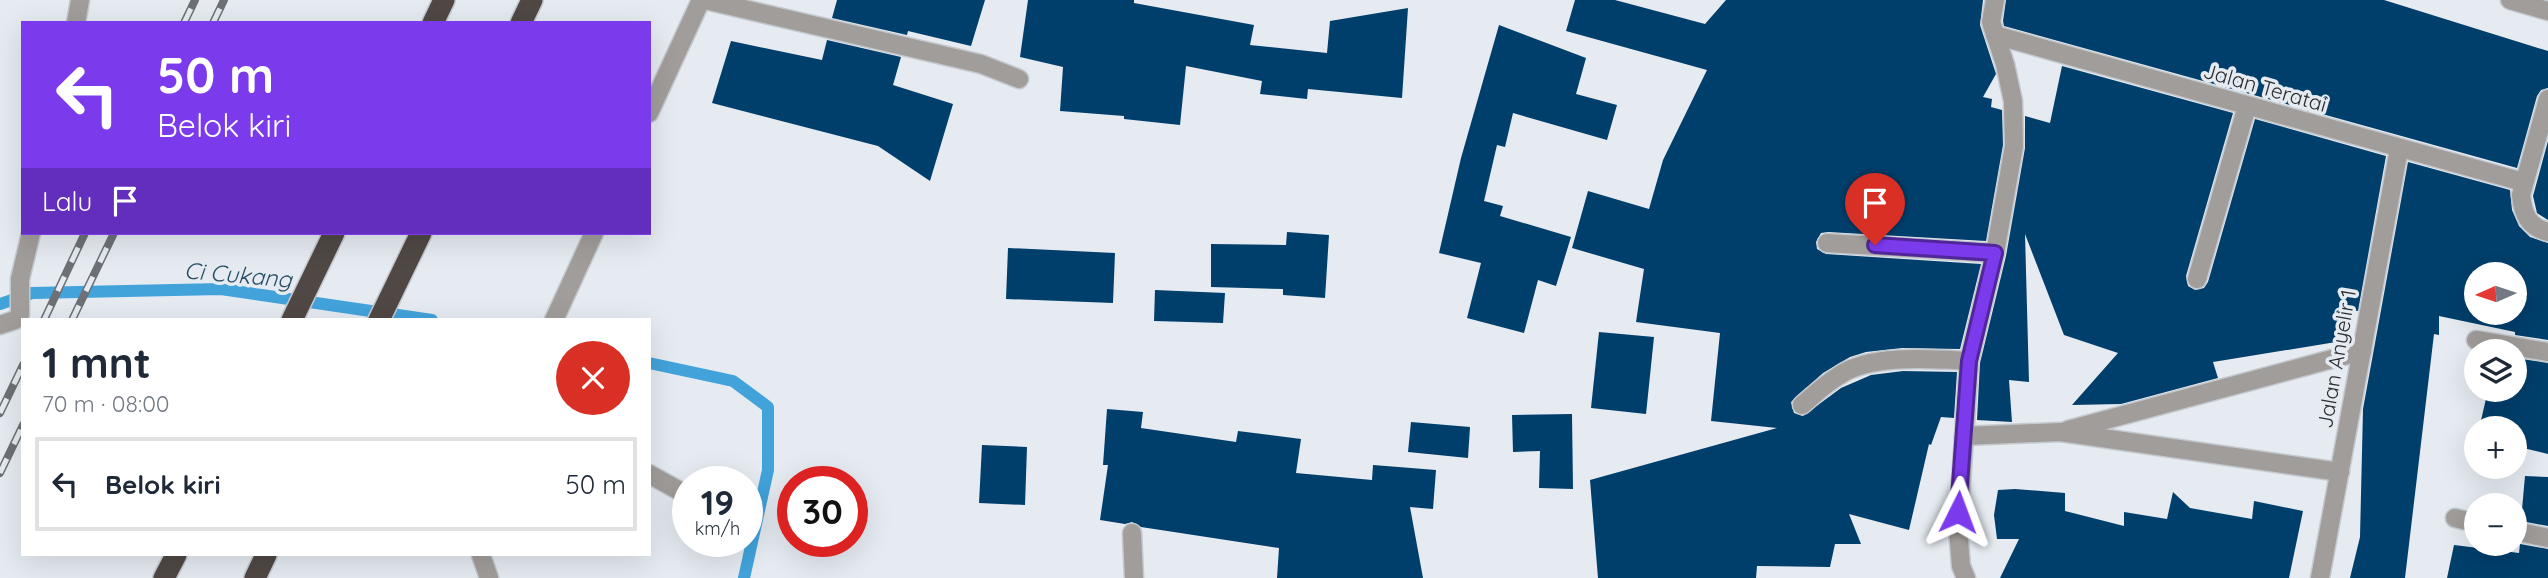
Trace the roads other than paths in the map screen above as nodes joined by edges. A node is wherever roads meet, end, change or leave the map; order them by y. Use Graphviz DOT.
graph roads {
  1 [pos="80,0"];
  2 [pos="444,0"];
  3 [pos="531,0"];
  4 [pos="703,0"];
  5 [pos="1995,0"];
  6 [pos="2510,0"];
  7 [pos="2548,11"];
  8 [pos="76,21"];
  9 [pos="434,21"];
  10 [pos="522,21"];
  11 [pos="1995,35"];
  12 [pos="1019,79"];
  13 [pos="2548,99"];
  14 [pos="2247,106"];
  15 [pos="651,109"];
  16 [pos="2399,149"];
  17 [pos="2524,182"];
  18 [pos="2548,232"];
  19 [pos="31,235"];
  20 [pos="333,235"];
  21 [pos="593,235"];
  22 [pos="418,240"];
  23 [pos="1827,243"];
  24 [pos="1995,253"];
  25 [pos="2197,279"];
  26 [pos="293,318"];
  27 [pos="380,318"];
  28 [pos="555,318"];
  29 [pos="0,325"];
  30 [pos="2527,348"];
  31 [pos="2362,351"];
  32 [pos="2548,352"];
  33 [pos="1969,361"];
  34 [pos="1802,405"];
  35 [pos="2060,432"];
  36 [pos="1964,436"];
  37 [pos="2340,472"];
  38 [pos="651,475"];
  39 [pos="672,487"];
  40 [pos="2455,518"];
  41 [pos="2464,520"];
  42 [pos="1132,533"];
  43 [pos="2527,534"];
  44 [pos="2548,538"];
  45 [pos="175,556"];
  46 [pos="266,556"];
  47 [pos="481,556"];
  48 [pos="164,578"];
  49 [pos="255,578"];
  50 [pos="489,578"];
  51 [pos="1135,578"];
  52 [pos="1966,578"];
  53 [pos="2320,578"];
  1 -- 8 [label="street"];
  2 -- 9 [label="highway"];
  3 -- 10 [label="highway"];
  4 -- 12 [label="street"];
  4 -- 15 [label="street"];
  5 -- 11 [label="street"];
  6 -- 7 [label="street"];
  11 -- 14 [label="street, Jalan Teratai"];
  11 -- 24 [label="street"];
  13 -- 17 [label="street"];
  14 -- 16 [label="street, Jalan Teratai"];
  14 -- 25 [label="street"];
  16 -- 17 [label="street, Jalan Teratai"];
  16 -- 31 [label="street, Jalan Anyelir 1"];
  17 -- 18 [label="street"];
  19 -- 29 [label="street"];
  20 -- 26 [label="highway"];
  21 -- 28 [label="street"];
  22 -- 27 [label="highway"];
  23 -- 24 [label="street"];
  24 -- 33 [label="street"];
  30 -- 32 [label="street"];
  31 -- 35 [label="street"];
  31 -- 37 [label="street, Jalan Anyelir 1"];
  33 -- 34 [label="street"];
  33 -- 36 [label="street"];
  35 -- 36 [label="street"];
  35 -- 37 [label="street"];
  36 -- 52 [label="street"];
  37 -- 53 [label="street, Jalan Anyelir 1"];
  38 -- 39 [label="street"];
  40 -- 41 [label="street"];
  42 -- 51 [label="street"];
  43 -- 44 [label="street"];
  45 -- 48 [label="highway"];
  46 -- 49 [label="highway"];
  47 -- 50 [label="street"];
}
